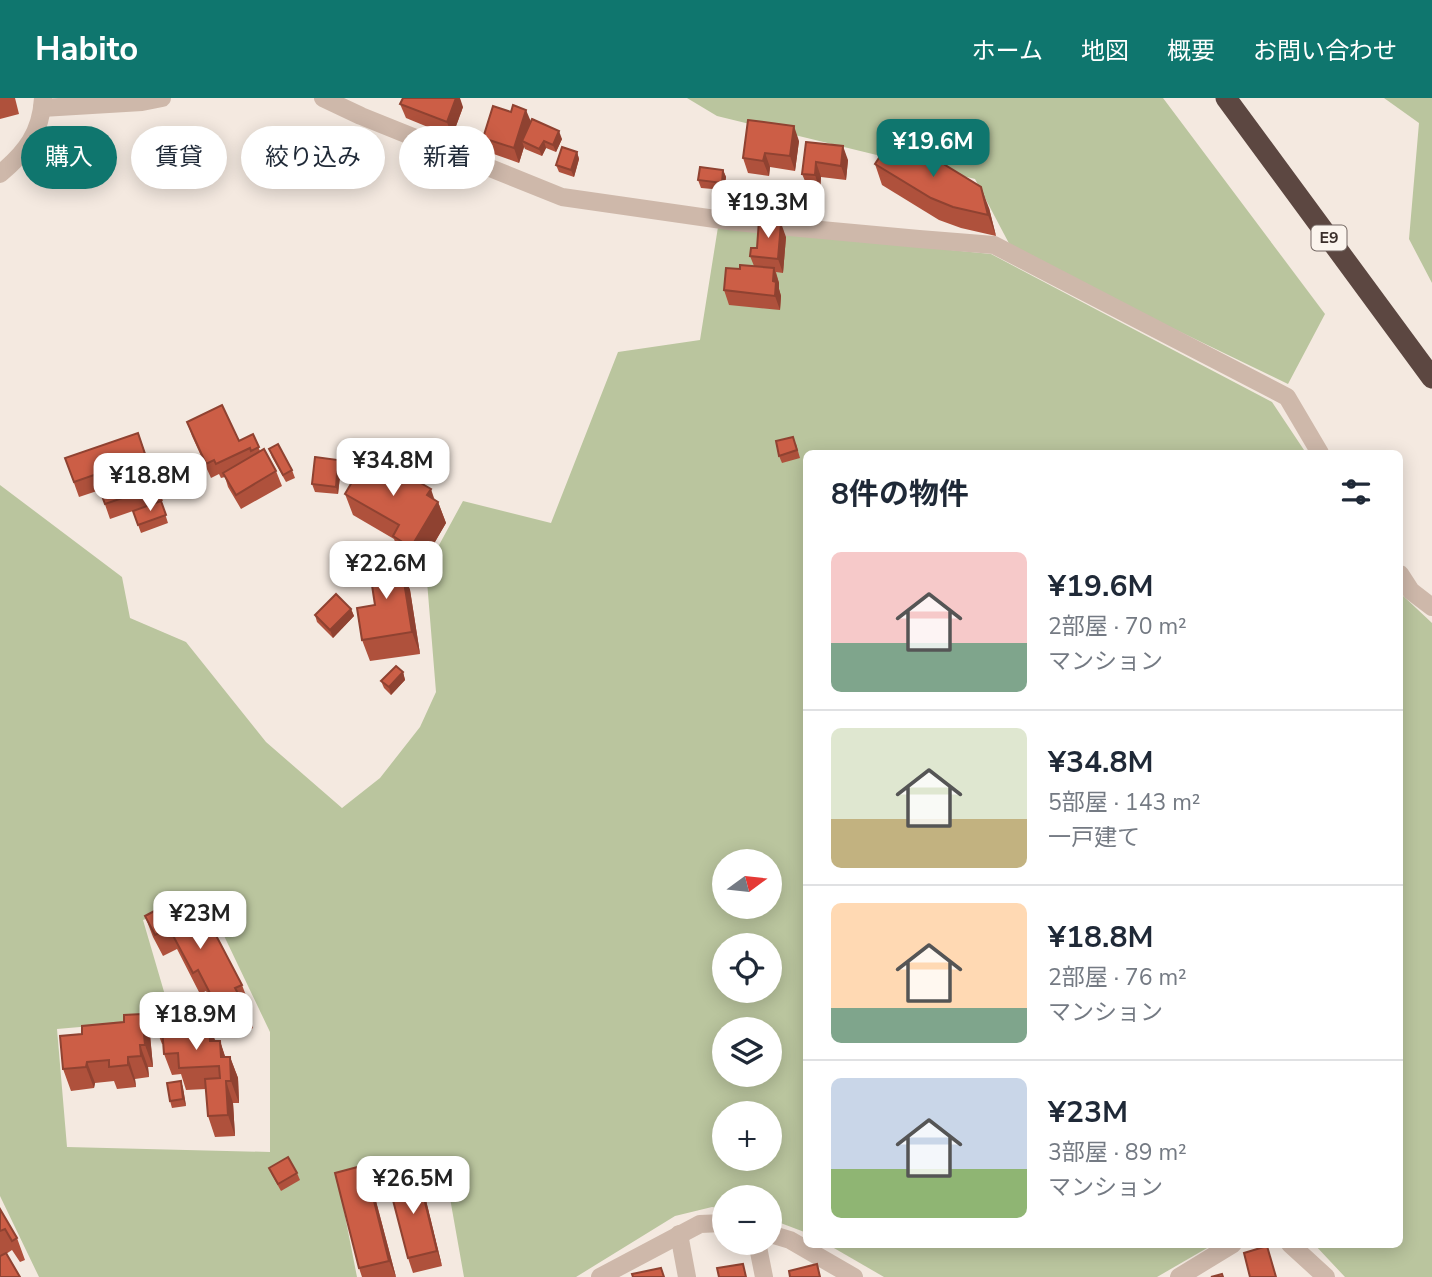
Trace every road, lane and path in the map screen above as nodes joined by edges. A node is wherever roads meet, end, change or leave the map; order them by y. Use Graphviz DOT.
graph roads {
  1 [pos="162,98"];
  2 [pos="323,98"];
  3 [pos="1226,98"];
  4 [pos="43,103"];
  5 [pos="0,174"];
  6 [pos="1432,378"];
  7 [pos="1318,450"];
  8 [pos="1403,579"];
  9 [pos="1432,607"];
  10 [pos="712,1224"];
  11 [pos="679,1234"];
  12 [pos="782,1238"];
  13 [pos="803,1248"];
  14 [pos="804,1248"];
  15 [pos="1227,1248"];
  16 [pos="1294,1248"];
  17 [pos="760,1255"];
  18 [pos="600,1277"];
  19 [pos="687,1277"];
  20 [pos="764,1277"];
  21 [pos="854,1277"];
  22 [pos="1180,1277"];
  23 [pos="1326,1277"];
  1 -- 4 [label="street"];
  2 -- 7 [label="street"];
  3 -- 6 [label="highway, E9"];
  4 -- 5 [label="street"];
  8 -- 9 [label="street"];
  10 -- 11 [label="street"];
  11 -- 18 [label="street"];
  11 -- 19 [label="street"];
  12 -- 13 [label="street"];
  14 -- 21 [label="street"];
  15 -- 22 [label="street"];
  16 -- 23 [label="street"];
  17 -- 20 [label="street"];
}
